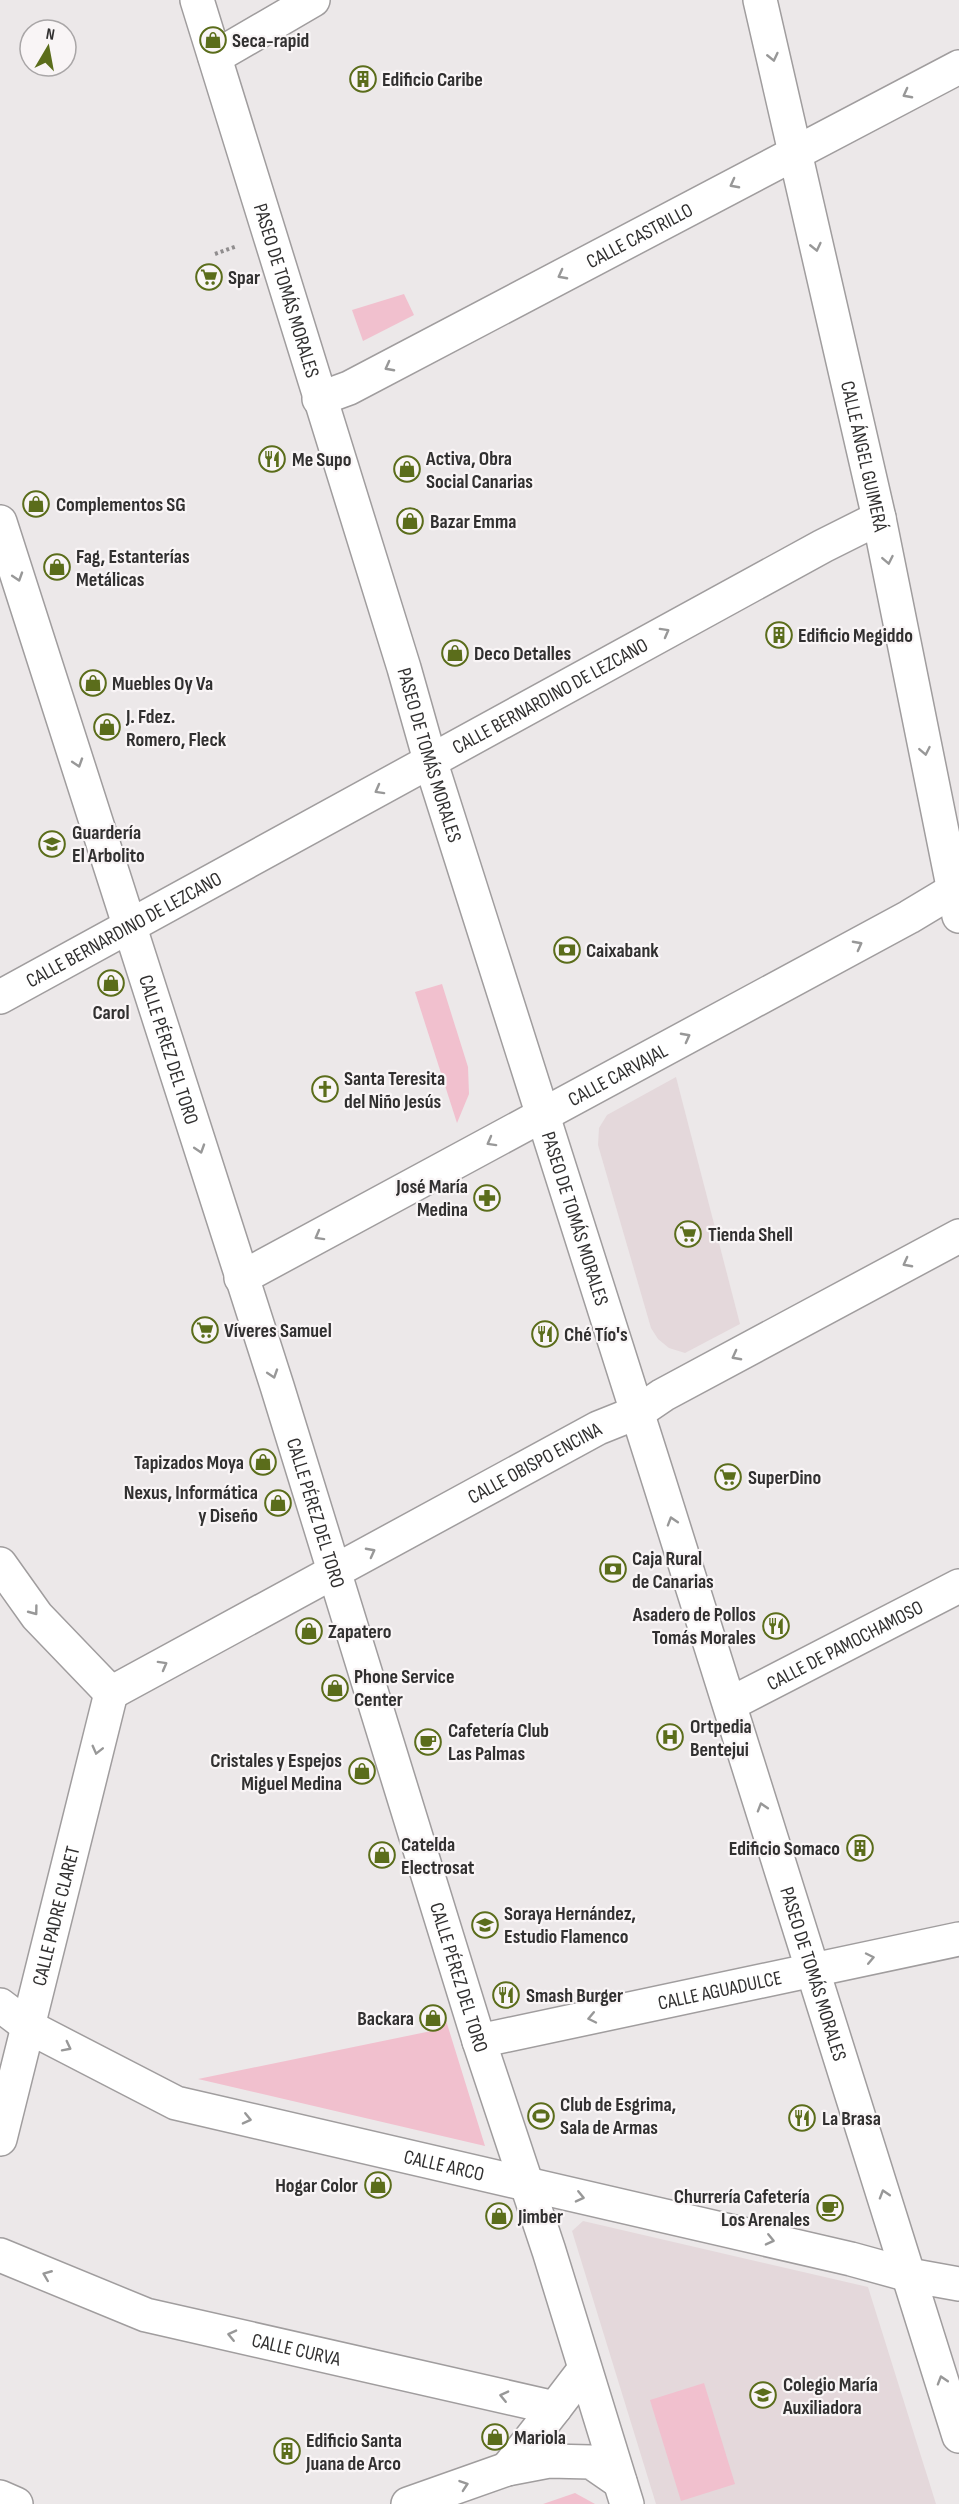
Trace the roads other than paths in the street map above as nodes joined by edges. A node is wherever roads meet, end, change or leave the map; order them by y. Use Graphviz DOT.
graph roads {
  1 [pos="197,0"];
  2 [pos="313,0"];
  3 [pos="760,0"];
  4 [pos="215,57"];
  5 [pos="959,67"];
  6 [pos="795,152"];
  7 [pos="319,399"];
  8 [pos="879,518"];
  9 [pos="0,522"];
  10 [pos="430,760"];
  11 [pos="957,898"];
  12 [pos="129,926"];
  13 [pos="0,997"];
  14 [pos="542,1114"];
  15 [pos="959,1236"];
  16 [pos="242,1278"];
  17 [pos="638,1412"];
  18 [pos="0,1564"];
  19 [pos="334,1572"];
  20 [pos="959,1586"];
  21 [pos="111,1693"];
  22 [pos="730,1704"];
  23 [pos="959,1939"];
  24 [pos="813,1970"];
  25 [pos="0,2005"];
  26 [pos="29,2028"];
  27 [pos="479,2041"];
  28 [pos="0,2139"];
  29 [pos="526,2184"];
  30 [pos="0,2255"];
  31 [pos="909,2275"];
  32 [pos="959,2284"];
  33 [pos="585,2370"];
  34 [pos="555,2408"];
  35 [pos="959,2436"];
  36 [pos="507,2469"];
  37 [pos="624,2493"];
  38 [pos="0,2497"];
  39 [pos="16,2504"];
  40 [pos="408,2504"];
  1 -- 4 [label="street, PASEO DE TOMÁS MORALES"];
  2 -- 4 [label="street"];
  3 -- 6 [label="street, CALLE ÁNGEL GUIMERÁ, one-way"];
  4 -- 7 [label="street, PASEO DE TOMÁS MORALES"];
  5 -- 6 [label="street, CALLE CASTRILLO, one-way"];
  6 -- 7 [label="street, CALLE CASTRILLO, one-way"];
  6 -- 8 [label="street, CALLE ÁNGEL GUIMERÁ, one-way"];
  7 -- 10 [label="street, PASEO DE TOMÁS MORALES"];
  10 -- 8 [label="street, CALLE BERNARDINO DE LEZCANO, one-way"];
  8 -- 11 [label="street, CALLE ÁNGEL GUIMERÁ, one-way"];
  9 -- 12 [label="street, CALLE PÉREZ DEL TORO, one-way"];
  10 -- 12 [label="street, CALLE BERNARDINO DE LEZCANO, one-way"];
  10 -- 14 [label="street, PASEO DE TOMÁS MORALES"];
  14 -- 11 [label="street, CALLE CARVAJAL, one-way"];
  12 -- 13 [label="street, CALLE BERNARDINO DE LEZCANO"];
  12 -- 16 [label="street, CALLE PÉREZ DEL TORO, one-way"];
  14 -- 16 [label="street, CALLE CARVAJAL, one-way"];
  14 -- 17 [label="street, PASEO DE TOMÁS MORALES"];
  15 -- 17 [label="street, CALLE OBISPO ENCINA, one-way"];
  16 -- 19 [label="street, CALLE PÉREZ DEL TORO, one-way"];
  19 -- 17 [label="street, CALLE OBISPO ENCINA, one-way"];
  22 -- 17 [label="street, PASEO DE TOMÁS MORALES, one-way"];
  18 -- 21 [label="street, one-way"];
  21 -- 19 [label="street, CALLE OBISPO ENCINA, one-way"];
  19 -- 27 [label="street, CALLE PÉREZ DEL TORO"];
  20 -- 22 [label="street, CALLE DE PAMOCHAMOSO"];
  21 -- 26 [label="street, CALLE PADRE CLARET, one-way"];
  24 -- 22 [label="street, PASEO DE TOMÁS MORALES, one-way"];
  24 -- 23 [label="street, CALLE AGUADULCE, one-way"];
  24 -- 27 [label="street, CALLE AGUADULCE, one-way"];
  31 -- 24 [label="street, PASEO DE TOMÁS MORALES, one-way"];
  25 -- 26 [label="street, CALLE ARCO"];
  26 -- 28 [label="street, CALLE PADRE CLARET"];
  26 -- 29 [label="street, CALLE ARCO, one-way"];
  27 -- 29 [label="street, CALLE PÉREZ DEL TORO"];
  29 -- 31 [label="street, CALLE ARCO, one-way"];
  29 -- 33 [label="street, CALLE PÉREZ DEL TORO"];
  34 -- 30 [label="street, CALLE CURVA, one-way"];
  31 -- 32 [label="street, CALLE ARCO"];
  35 -- 31 [label="street, PASEO DE TOMÁS MORALES, one-way"];
  33 -- 34 [label="street"];
  33 -- 37 [label="street, CALLE PÉREZ DEL TORO"];
  34 -- 36 [label="street"];
  36 -- 37 [label="street"];
  40 -- 36 [label="street, one-way"];
  38 -- 39 [label="street"];
}
